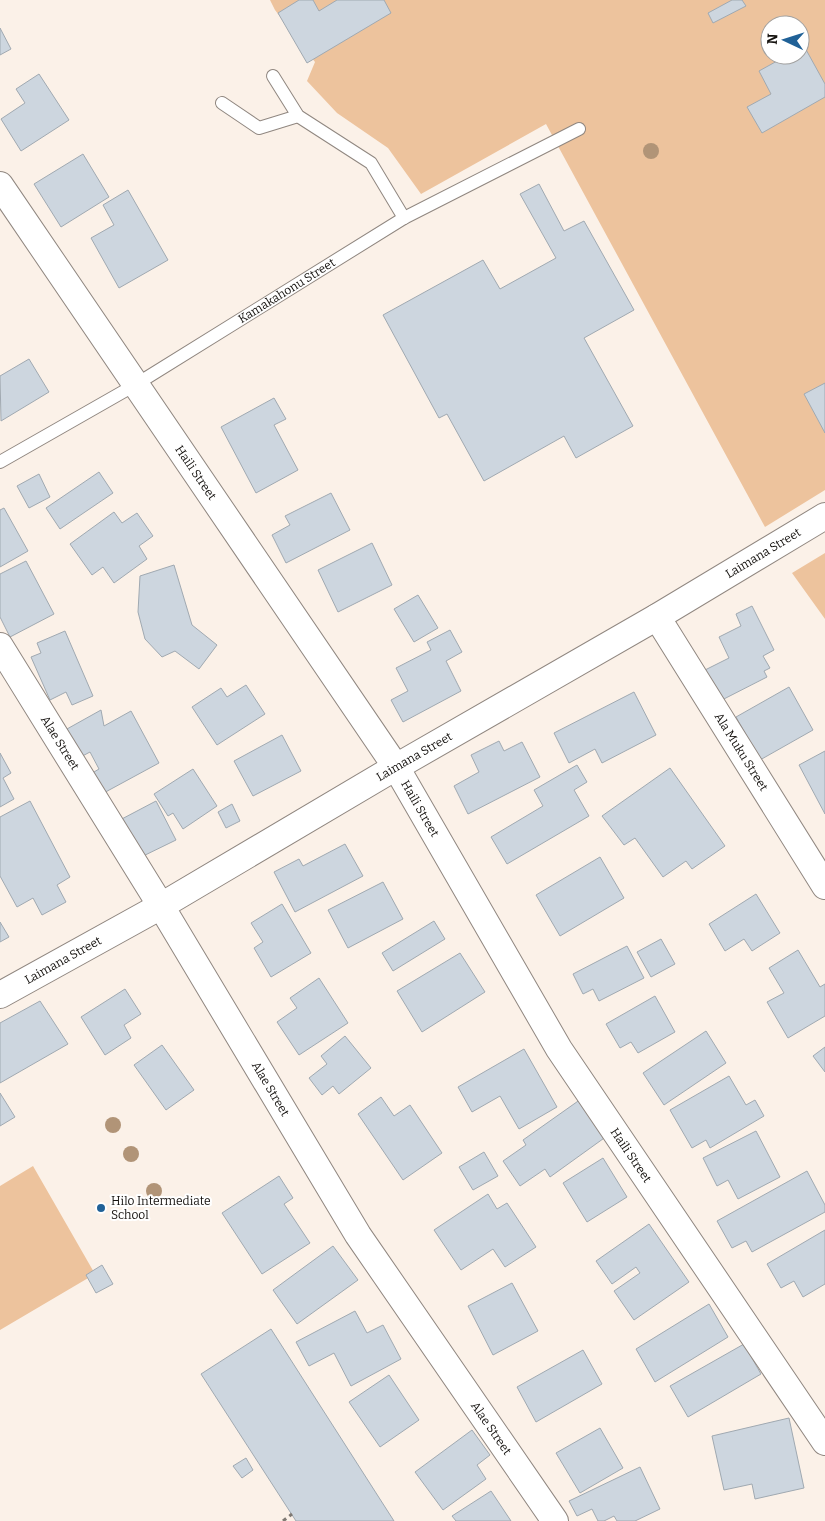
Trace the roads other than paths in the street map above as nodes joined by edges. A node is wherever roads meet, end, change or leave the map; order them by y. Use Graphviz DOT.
graph roads {
  1 [pos="273,76"];
  2 [pos="222,103"];
  3 [pos="298,116"];
  4 [pos="579,129"];
  5 [pos="0,185"];
  6 [pos="404,218"];
  7 [pos="135,384"];
  8 [pos="0,462"];
  9 [pos="825,516"];
  10 [pos="657,617"];
  11 [pos="0,646"];
  12 [pos="396,767"];
  13 [pos="825,886"];
  14 [pos="161,906"];
  15 [pos="0,995"];
  16 [pos="825,1442"];
  17 [pos="555,1521"];
  1 -- 3 [label="lane"];
  2 -- 3 [label="lane"];
  3 -- 6 [label="lane"];
  4 -- 6 [label="lane, Kamakahonu Street"];
  5 -- 7 [label="street, Haili Street"];
  6 -- 7 [label="lane, Kamakahonu Street"];
  7 -- 8 [label="lane, Kamakahonu Street"];
  7 -- 12 [label="street, Haili Street"];
  9 -- 10 [label="street, Laimana Street"];
  10 -- 12 [label="street, Laimana Street"];
  10 -- 13 [label="street, Ala Muku Street"];
  11 -- 14 [label="street, Alae Street"];
  12 -- 14 [label="street, Laimana Street"];
  12 -- 16 [label="street, Haili Street"];
  14 -- 15 [label="street, Laimana Street"];
  14 -- 17 [label="street, Alae Street"];
}
